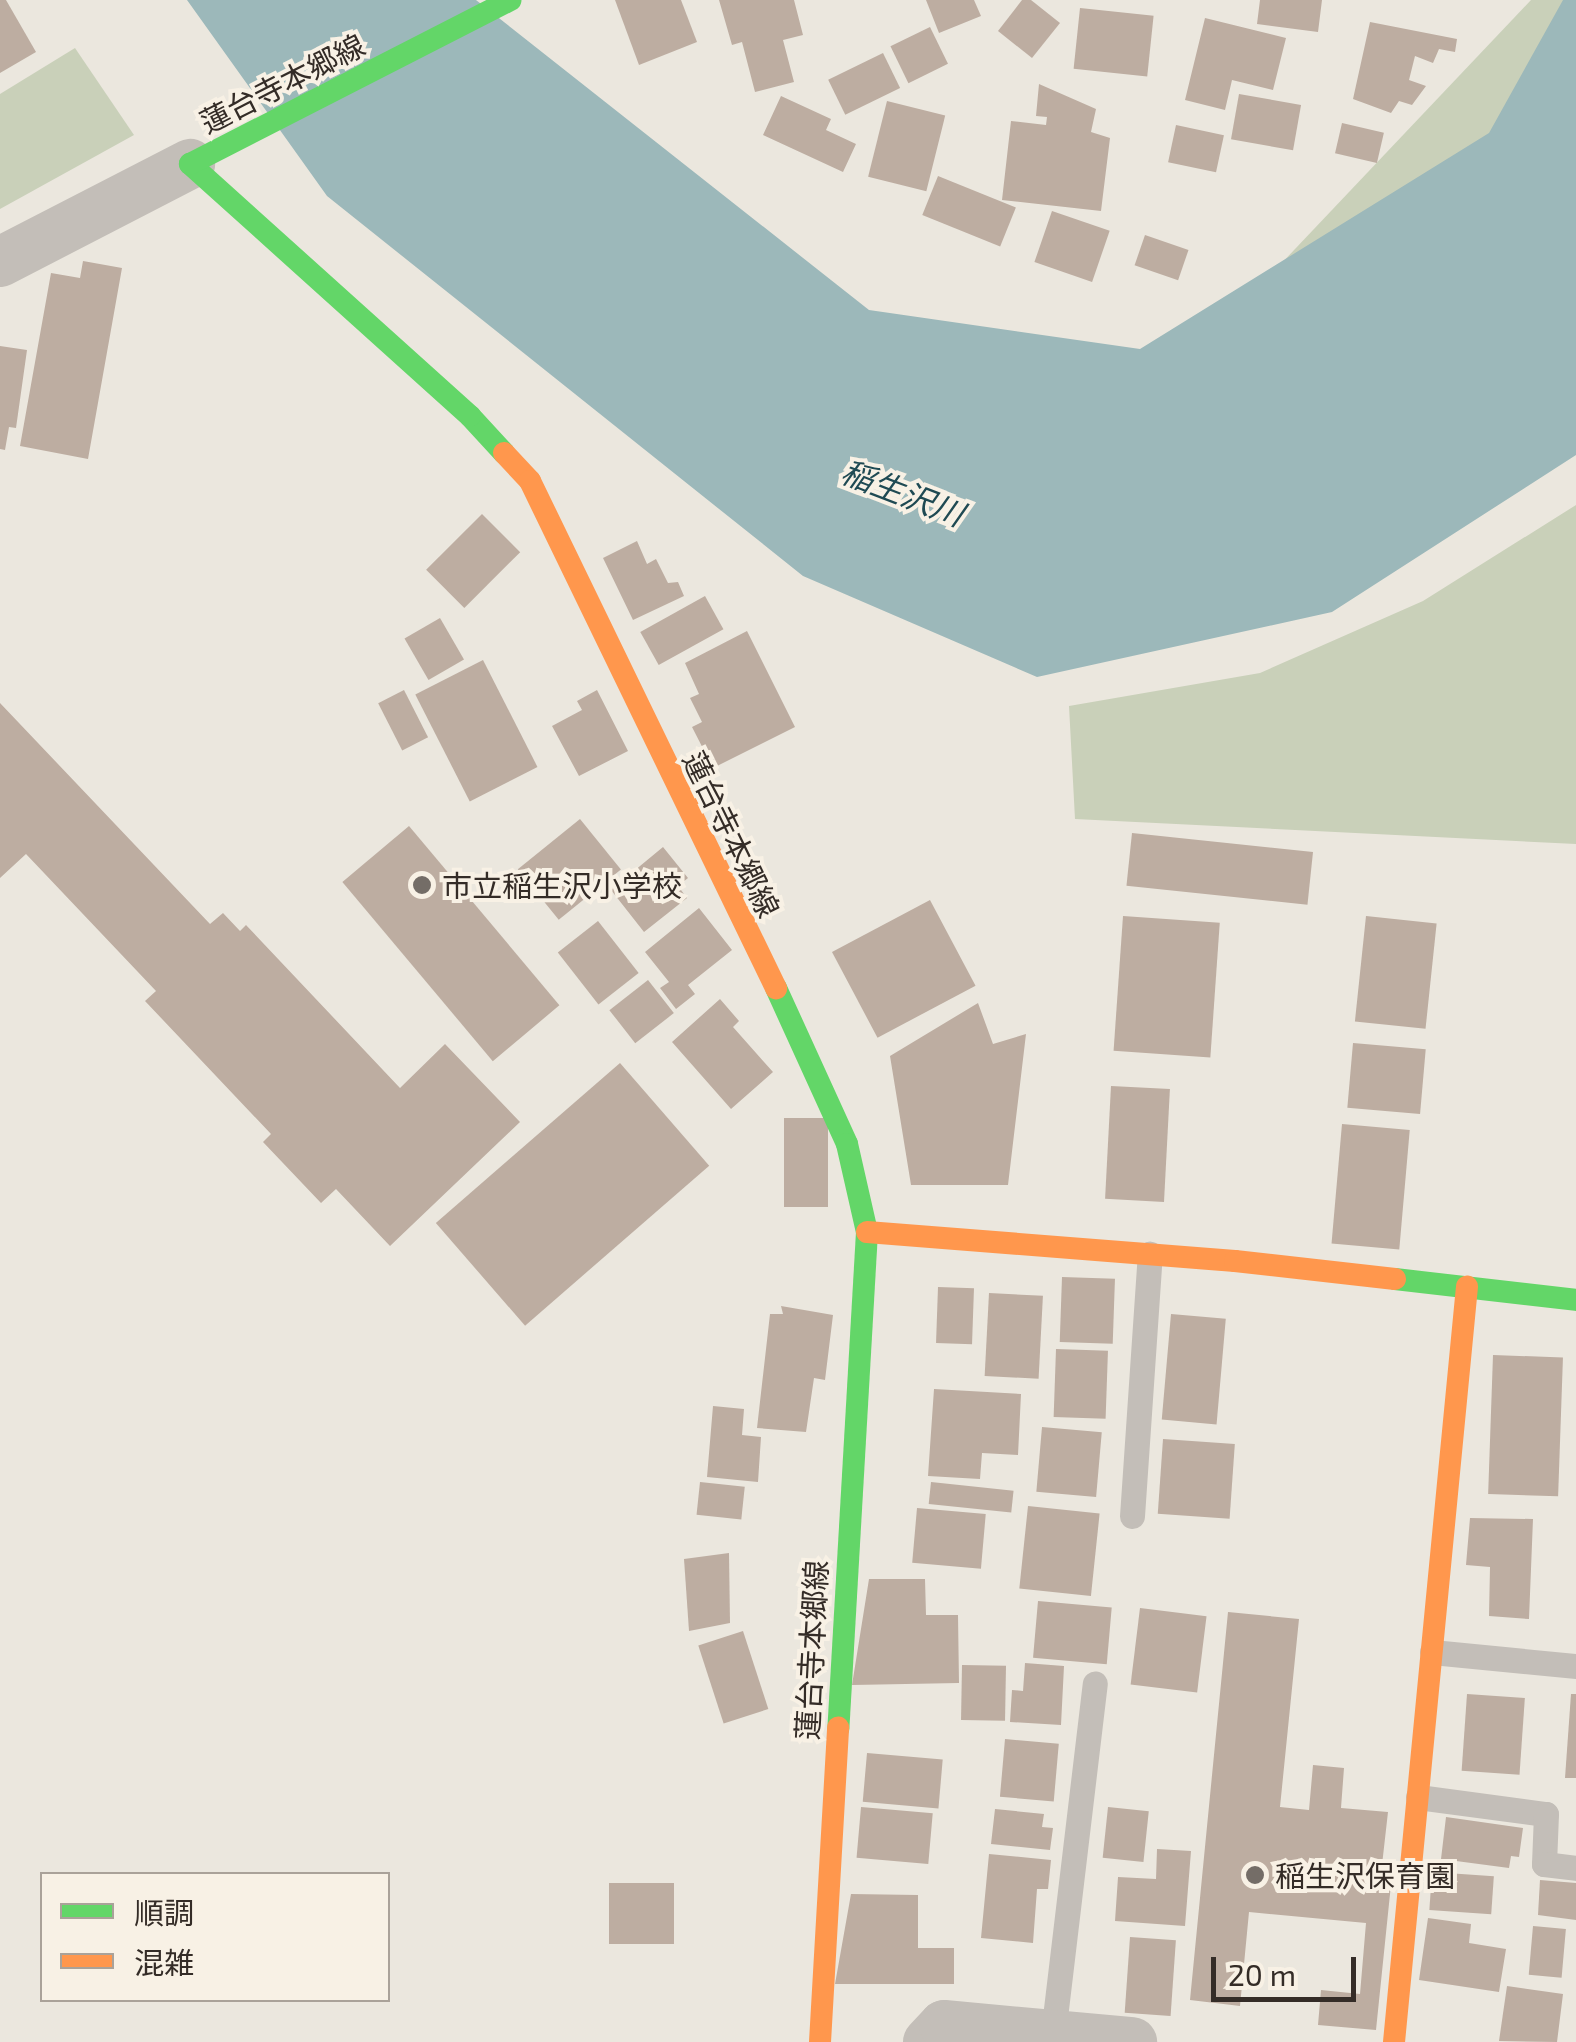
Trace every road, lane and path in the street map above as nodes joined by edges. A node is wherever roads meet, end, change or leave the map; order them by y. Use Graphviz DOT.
graph roads {
  1 [pos="508,1"];
  2 [pos="209,154"];
  3 [pos="0,262"];
  4 [pos="867,1232"];
  5 [pos="1150,1254"];
  6 [pos="1467,1287"];
  7 [pos="1576,1300"];
  8 [pos="1132,1516"];
  9 [pos="1432,1652"];
  10 [pos="1576,1666"];
  11 [pos="1095,1684"];
  12 [pos="1418,1798"];
  13 [pos="1576,1868"];
  14 [pos="1053,2034"];
  15 [pos="820,2042"];
  16 [pos="928,2042"];
  17 [pos="1132,2042"];
  18 [pos="1394,2042"];
  1 -- 2 [label="main road, 蓮台寺本郷線"];
  2 -- 3 [label="street"];
  2 -- 4 [label="main road, 蓮台寺本郷線"];
  4 -- 5 [label="main road"];
  4 -- 15 [label="main road, 蓮台寺本郷線"];
  5 -- 6 [label="main road"];
  5 -- 8 [label="lane"];
  6 -- 7 [label="main road"];
  6 -- 9 [label="main road"];
  9 -- 10 [label="lane"];
  9 -- 12 [label="main road"];
  11 -- 14 [label="lane"];
  12 -- 13 [label="lane"];
  12 -- 18 [label="main road"];
  14 -- 16 [label="street"];
  14 -- 17 [label="street"];
}
